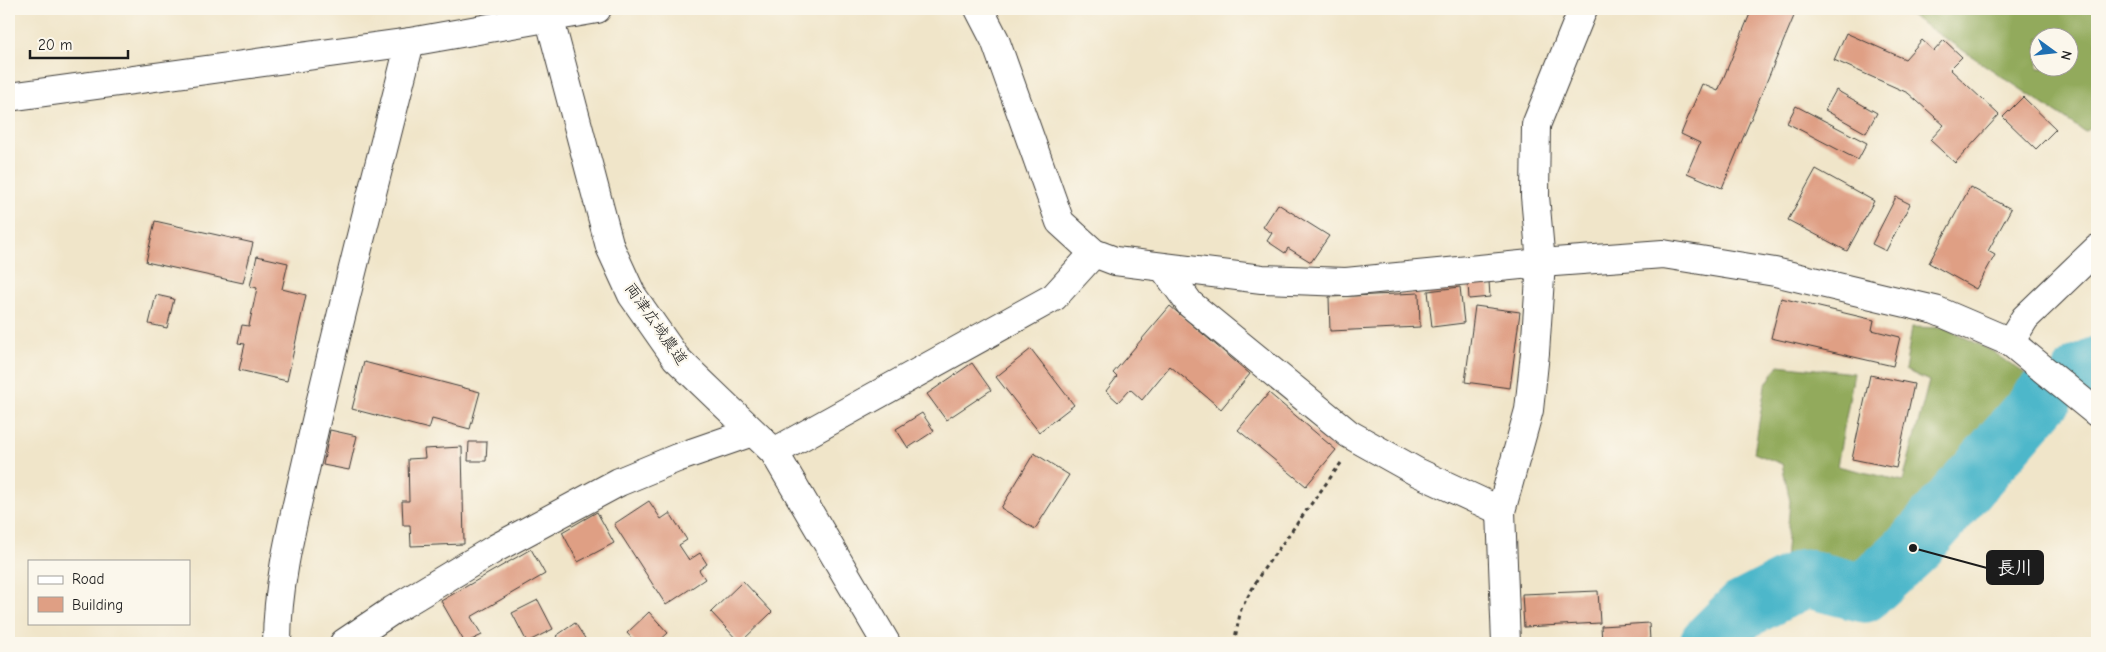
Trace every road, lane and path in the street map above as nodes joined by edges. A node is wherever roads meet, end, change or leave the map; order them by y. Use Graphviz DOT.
graph roads {
  1 [pos="597,9"];
  2 [pos="979,9"];
  3 [pos="1583,9"];
  4 [pos="548,13"];
  5 [pos="410,42"];
  6 [pos="9,97"];
  7 [pos="2097,249"];
  8 [pos="1094,253"];
  9 [pos="1541,263"];
  10 [pos="1163,267"];
  11 [pos="2010,342"];
  12 [pos="2097,413"];
  13 [pos="752,432"];
  14 [pos="1359,440"];
  15 [pos="774,452"];
  16 [pos="1501,511"];
  17 [pos="277,643"];
  18 [pos="344,643"];
  19 [pos="886,643"];
  20 [pos="1234,643"];
  21 [pos="1506,643"];
  1 -- 4 [label="street"];
  2 -- 8 [label="street"];
  3 -- 9 [label="street"];
  4 -- 5 [label="street"];
  4 -- 13 [label="street, 両津広域農道"];
  5 -- 6 [label="street"];
  5 -- 17 [label="street"];
  7 -- 11 [label="street"];
  8 -- 10 [label="street"];
  8 -- 15 [label="street"];
  9 -- 10 [label="street"];
  9 -- 11 [label="street"];
  9 -- 16 [label="street"];
  10 -- 14 [label="street"];
  11 -- 12 [label="street"];
  13 -- 15 [label="street, 両津広域農道"];
  13 -- 18 [label="street"];
  14 -- 16 [label="street"];
  14 -- 20 [label="path"];
  15 -- 19 [label="street, 両津広域農道"];
  16 -- 21 [label="street"];
}
